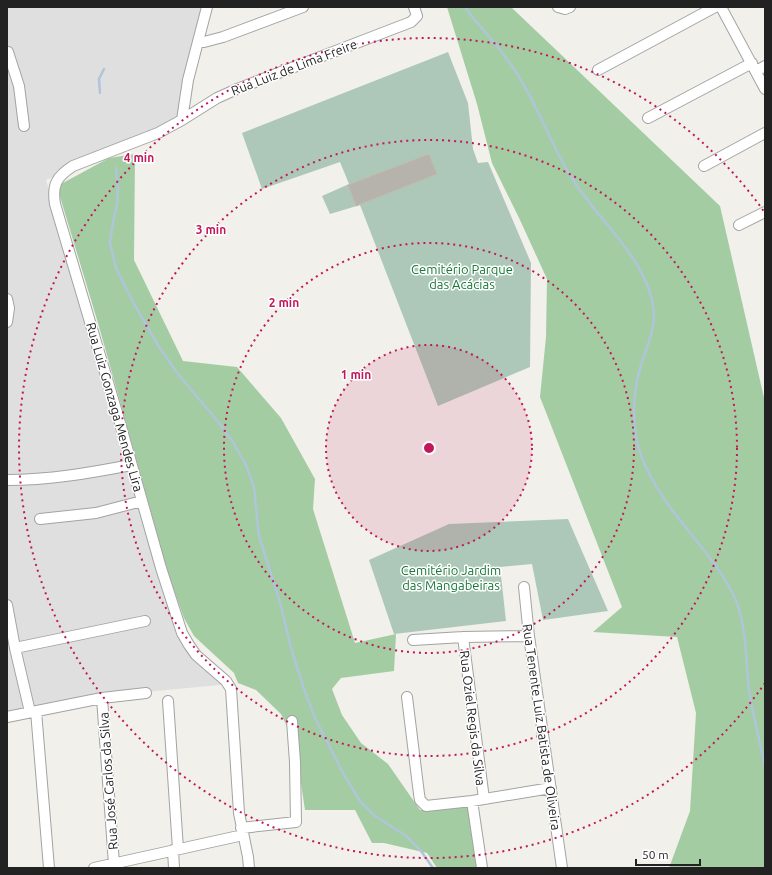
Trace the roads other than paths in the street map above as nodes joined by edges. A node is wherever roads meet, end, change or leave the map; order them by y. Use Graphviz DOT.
graph roads {
  1 [pos="207,7"];
  2 [pos="303,7"];
  3 [pos="414,7"];
  4 [pos="558,7"];
  5 [pos="570,7"];
  6 [pos="715,7"];
  7 [pos="721,7"];
  8 [pos="198,41"];
  9 [pos="8,52"];
  10 [pos="758,66"];
  11 [pos="598,70"];
  12 [pos="765,88"];
  13 [pos="648,118"];
  14 [pos="182,120"];
  15 [pos="24,126"];
  16 [pos="765,133"];
  17 [pos="704,166"];
  18 [pos="765,212"];
  19 [pos="739,225"];
  20 [pos="7,299"];
  21 [pos="7,322"];
  22 [pos="131,465"];
  23 [pos="7,480"];
  24 [pos="142,501"];
  25 [pos="40,519"];
  26 [pos="524,586"];
  27 [pos="7,605"];
  28 [pos="145,621"];
  29 [pos="8,622"];
  30 [pos="529,636"];
  31 [pos="462,637"];
  32 [pos="414,640"];
  33 [pos="15,648"];
  34 [pos="146,693"];
  35 [pos="407,697"];
  36 [pos="102,698"];
  37 [pos="168,702"];
  38 [pos="33,711"];
  39 [pos="7,717"];
  40 [pos="292,721"];
  41 [pos="551,788"];
  42 [pos="484,799"];
  43 [pos="472,800"];
  44 [pos="242,832"];
  45 [pos="176,850"];
  46 [pos="114,864"];
  47 [pos="48,868"];
  48 [pos="98,868"];
  49 [pos="174,868"];
  50 [pos="249,868"];
  51 [pos="482,868"];
  52 [pos="562,868"];
  1 -- 8 [label="street"];
  2 -- 8 [label="street"];
  3 -- 14 [label="street, Rua Luiz de Lima Freire"];
  4 -- 5 [label="street"];
  6 -- 11 [label="street"];
  7 -- 10 [label="street"];
  8 -- 14 [label="street"];
  9 -- 15 [label="street"];
  10 -- 12 [label="street"];
  10 -- 13 [label="street"];
  14 -- 22 [label="street, Rua Luiz Gonzaga Mendes Lira"];
  16 -- 17 [label="street"];
  18 -- 19 [label="street"];
  20 -- 21 [label="street"];
  22 -- 23 [label="street"];
  22 -- 24 [label="street, Rua Luiz Gonzaga Mendes Lira"];
  24 -- 25 [label="street"];
  24 -- 44 [label="street, Rua Luiz Gonzaga Mendes Lira"];
  26 -- 30 [label="street, Rua Tenente Luiz Batista de Oliveira"];
  27 -- 29 [label="street"];
  28 -- 33 [label="street"];
  29 -- 33 [label="street"];
  30 -- 31 [label="street"];
  30 -- 41 [label="street, Rua Tenente Luiz Batista de Oliveira"];
  31 -- 32 [label="street"];
  31 -- 42 [label="street, Rua Oziel Regis da Silva"];
  33 -- 38 [label="street"];
  34 -- 36 [label="street"];
  35 -- 43 [label="street"];
  36 -- 38 [label="street"];
  36 -- 46 [label="street, Rua José Carlos da Silva"];
  37 -- 45 [label="street"];
  38 -- 39 [label="street"];
  38 -- 47 [label="street"];
  40 -- 44 [label="street"];
  41 -- 42 [label="street"];
  41 -- 52 [label="street, Rua Tenente Luiz Batista de Oliveira"];
  42 -- 43 [label="street"];
  43 -- 51 [label="street"];
  44 -- 45 [label="street"];
  44 -- 50 [label="street, Rua Luiz Gonzaga Mendes Lira"];
  45 -- 46 [label="street"];
  45 -- 49 [label="street"];
  46 -- 48 [label="street"];
}
